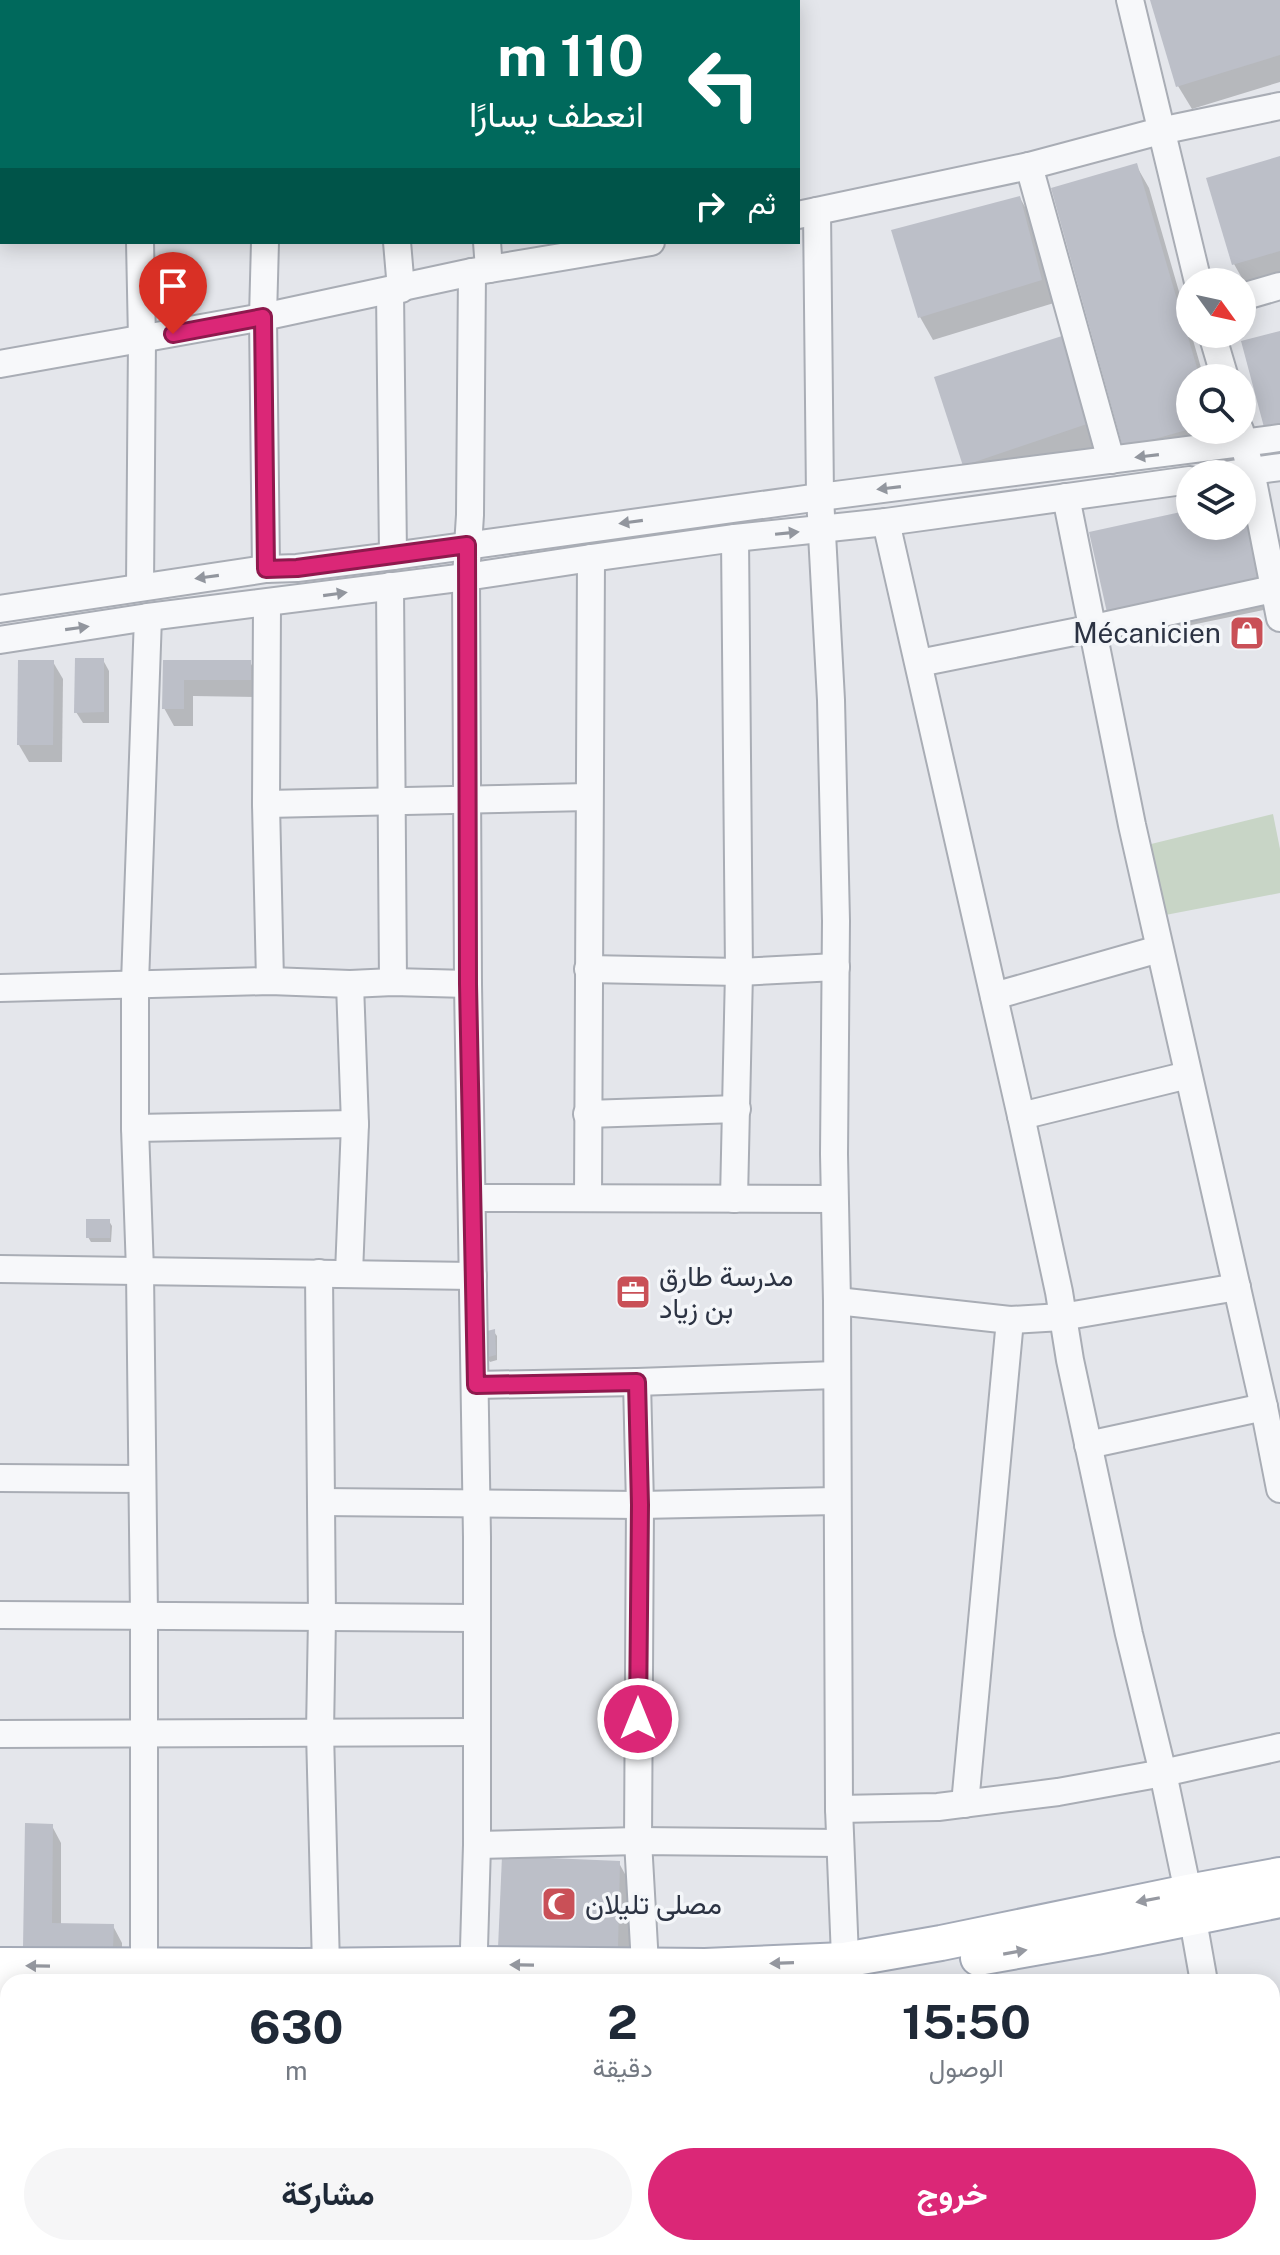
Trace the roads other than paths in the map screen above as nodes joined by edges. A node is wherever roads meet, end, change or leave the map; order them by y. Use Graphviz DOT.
graph roads {
  1 [pos="1130,0"];
  2 [pos="1280,106"];
  3 [pos="1160,131"];
  4 [pos="1029,166"];
  5 [pos="808,213"];
  6 [pos="140,244"];
  7 [pos="265,244"];
  8 [pos="397,244"];
  9 [pos="487,244"];
  10 [pos="639,244"];
  11 [pos="1194,268"];
  12 [pos="481,271"];
  13 [pos="1280,286"];
  14 [pos="395,290"];
  15 [pos="1256,293"];
  16 [pos="263,317"];
  17 [pos="142,339"];
  18 [pos="0,364"];
  19 [pos="1256,437"];
  20 [pos="1280,438"];
  21 [pos="1202,444"];
  22 [pos="1111,460"];
  23 [pos="1280,467"];
  24 [pos="1256,471"];
  25 [pos="1176,482"];
  26 [pos="820,497"];
  27 [pos="1066,497"];
  28 [pos="886,522"];
  29 [pos="1256,527"];
  30 [pos="822,529"];
  31 [pos="735,538"];
  32 [pos="467,545"];
  33 [pos="393,556"];
  34 [pos="591,558"];
  35 [pos="266,569"];
  36 [pos="466,577"];
  37 [pos="390,586"];
  38 [pos="140,587"];
  39 [pos="1273,589"];
  40 [pos="267,604"];
  41 [pos="0,609"];
  42 [pos="148,617"];
  43 [pos="1280,618"];
  44 [pos="1094,628"];
  45 [pos="0,640"];
  46 [pos="919,663"];
  47 [pos="589,797"];
  48 [pos="467,799"];
  49 [pos="393,801"];
  50 [pos="266,804"];
  51 [pos="1159,949"];
  52 [pos="836,967"];
  53 [pos="588,969"];
  54 [pos="739,972"];
  55 [pos="270,981"];
  56 [pos="393,982"];
  57 [pos="135,983"];
  58 [pos="350,984"];
  59 [pos="468,984"];
  60 [pos="0,988"];
  61 [pos="994,996"];
  62 [pos="1188,1075"];
  63 [pos="737,1109"];
  64 [pos="587,1114"];
  65 [pos="1021,1116"];
  66 [pos="355,1124"];
  67 [pos="135,1128"];
  68 [pos="472,1198"];
  69 [pos="588,1198"];
  70 [pos="734,1199"];
  71 [pos="834,1199"];
  72 [pos="0,1269"];
  73 [pos="140,1271"];
  74 [pos="319,1273"];
  75 [pos="349,1273"];
  76 [pos="473,1276"];
  77 [pos="1237,1287"];
  78 [pos="837,1301"];
  79 [pos="1062,1317"];
  80 [pos="1010,1320"];
  81 [pos="836,1375"];
  82 [pos="637,1382"];
  83 [pos="476,1385"];
  84 [pos="1264,1407"];
  85 [pos="1088,1445"];
  86 [pos="0,1478"];
  87 [pos="142,1479"];
  88 [pos="1280,1489"];
  89 [pos="837,1501"];
  90 [pos="321,1502"];
  91 [pos="475,1505"];
  92 [pos="640,1505"];
  93 [pos="0,1615"];
  94 [pos="144,1616"];
  95 [pos="322,1618"];
  96 [pos="477,1618"];
  97 [pos="320,1732"];
  98 [pos="477,1732"];
  99 [pos="0,1734"];
  100 [pos="144,1734"];
  101 [pos="1280,1747"];
  102 [pos="1163,1773"];
  103 [pos="965,1804"];
  104 [pos="839,1809"];
  105 [pos="638,1841"];
  106 [pos="840,1843"];
  107 [pos="477,1845"];
  108 [pos="1280,1875"];
  109 [pos="1280,1900"];
  110 [pos="1190,1904"];
  111 [pos="0,1965"];
  112 [pos="326,1966"];
  113 [pos="473,1973"];
  114 [pos="645,1973"];
  115 [pos="144,1974"];
  116 [pos="814,1974"];
  117 [pos="841,1974"];
  118 [pos="880,1974"];
  119 [pos="1203,1974"];
  1 -- 3 [label="street"];
  2 -- 3 [label="street"];
  3 -- 4 [label="street"];
  3 -- 11 [label="street"];
  4 -- 5 [label="street"];
  4 -- 22 [label="street"];
  5 -- 26 [label="street"];
  6 -- 17 [label="street"];
  7 -- 16 [label="street"];
  8 -- 14 [label="street"];
  9 -- 12 [label="street"];
  10 -- 12 [label="street"];
  12 -- 14 [label="street"];
  12 -- 32 [label="street"];
  13 -- 15 [label="street"];
  14 -- 16 [label="street"];
  14 -- 33 [label="street"];
  16 -- 17 [label="street"];
  16 -- 35 [label="street"];
  17 -- 18 [label="street"];
  17 -- 38 [label="street"];
  19 -- 20 [label="street"];
  21 -- 22 [label="street, one-way"];
  22 -- 26 [label="street, one-way"];
  23 -- 24 [label="street"];
  25 -- 27 [label="street"];
  26 -- 30 [label="street"];
  26 -- 32 [label="street, one-way"];
  27 -- 28 [label="street"];
  27 -- 44 [label="street"];
  28 -- 30 [label="street"];
  28 -- 46 [label="street"];
  29 -- 39 [label="street"];
  31 -- 30 [label="street, one-way"];
  30 -- 52 [label="street"];
  31 -- 34 [label="street"];
  31 -- 54 [label="street"];
  32 -- 33 [label="street"];
  32 -- 36 [label="street"];
  33 -- 35 [label="street"];
  34 -- 36 [label="street"];
  34 -- 47 [label="street"];
  35 -- 38 [label="street, one-way"];
  36 -- 37 [label="street"];
  36 -- 48 [label="street"];
  40 -- 37 [label="street, one-way"];
  37 -- 49 [label="street"];
  38 -- 41 [label="street"];
  39 -- 43 [label="street"];
  39 -- 44 [label="street"];
  40 -- 42 [label="street"];
  40 -- 50 [label="street"];
  45 -- 42 [label="street, one-way"];
  42 -- 57 [label="street"];
  44 -- 46 [label="street"];
  44 -- 51 [label="street"];
  46 -- 61 [label="street"];
  47 -- 48 [label="street"];
  47 -- 53 [label="street"];
  48 -- 49 [label="street"];
  48 -- 59 [label="street"];
  49 -- 50 [label="street"];
  49 -- 56 [label="street"];
  50 -- 55 [label="street"];
  51 -- 61 [label="street"];
  51 -- 62 [label="street"];
  52 -- 54 [label="street"];
  52 -- 71 [label="street"];
  53 -- 54 [label="street"];
  53 -- 64 [label="street"];
  54 -- 63 [label="street"];
  55 -- 57 [label="street"];
  55 -- 58 [label="street"];
  56 -- 58 [label="street"];
  56 -- 59 [label="street"];
  57 -- 60 [label="street"];
  57 -- 67 [label="street"];
  58 -- 66 [label="street"];
  59 -- 68 [label="street"];
  61 -- 65 [label="street"];
  62 -- 65 [label="street"];
  62 -- 77 [label="street"];
  63 -- 64 [label="street"];
  63 -- 70 [label="street"];
  64 -- 69 [label="street"];
  65 -- 79 [label="street"];
  66 -- 67 [label="street"];
  66 -- 75 [label="street"];
  67 -- 73 [label="street"];
  68 -- 69 [label="street"];
  68 -- 76 [label="street"];
  69 -- 70 [label="street"];
  70 -- 71 [label="street"];
  71 -- 78 [label="street"];
  72 -- 73 [label="street"];
  73 -- 74 [label="street"];
  73 -- 87 [label="street"];
  74 -- 75 [label="street"];
  74 -- 90 [label="street"];
  75 -- 76 [label="street"];
  76 -- 83 [label="street"];
  77 -- 79 [label="street"];
  77 -- 84 [label="street"];
  78 -- 80 [label="street"];
  78 -- 81 [label="street"];
  79 -- 80 [label="street"];
  79 -- 85 [label="street"];
  80 -- 103 [label="street"];
  81 -- 82 [label="street"];
  81 -- 89 [label="street"];
  82 -- 83 [label="street"];
  82 -- 92 [label="street"];
  83 -- 91 [label="street"];
  84 -- 85 [label="street"];
  84 -- 88 [label="street"];
  85 -- 102 [label="street"];
  86 -- 87 [label="street"];
  87 -- 94 [label="street"];
  89 -- 92 [label="street"];
  89 -- 104 [label="street"];
  90 -- 91 [label="street"];
  90 -- 95 [label="street"];
  91 -- 92 [label="street"];
  91 -- 96 [label="street"];
  92 -- 105 [label="street"];
  93 -- 94 [label="street"];
  94 -- 95 [label="street"];
  94 -- 100 [label="street"];
  95 -- 96 [label="street"];
  95 -- 97 [label="street"];
  96 -- 98 [label="street"];
  97 -- 98 [label="street"];
  97 -- 100 [label="street"];
  97 -- 112 [label="street"];
  98 -- 107 [label="street"];
  99 -- 100 [label="street"];
  100 -- 115 [label="street"];
  101 -- 102 [label="street"];
  102 -- 103 [label="street"];
  102 -- 110 [label="street"];
  103 -- 104 [label="street"];
  104 -- 106 [label="street"];
  105 -- 106 [label="street"];
  105 -- 107 [label="street"];
  105 -- 114 [label="street"];
  106 -- 117 [label="street"];
  107 -- 113 [label="street"];
  108 -- 110 [label="main road"];
  109 -- 110 [label="main road"];
  110 -- 118 [label="main road"];
  110 -- 119 [label="street"];
  115 -- 111 [label="main road, one-way"];
  112 -- 113 [label="main road"];
  112 -- 115 [label="main road"];
  114 -- 113 [label="main road, one-way"];
  116 -- 114 [label="main road, one-way"];
}
